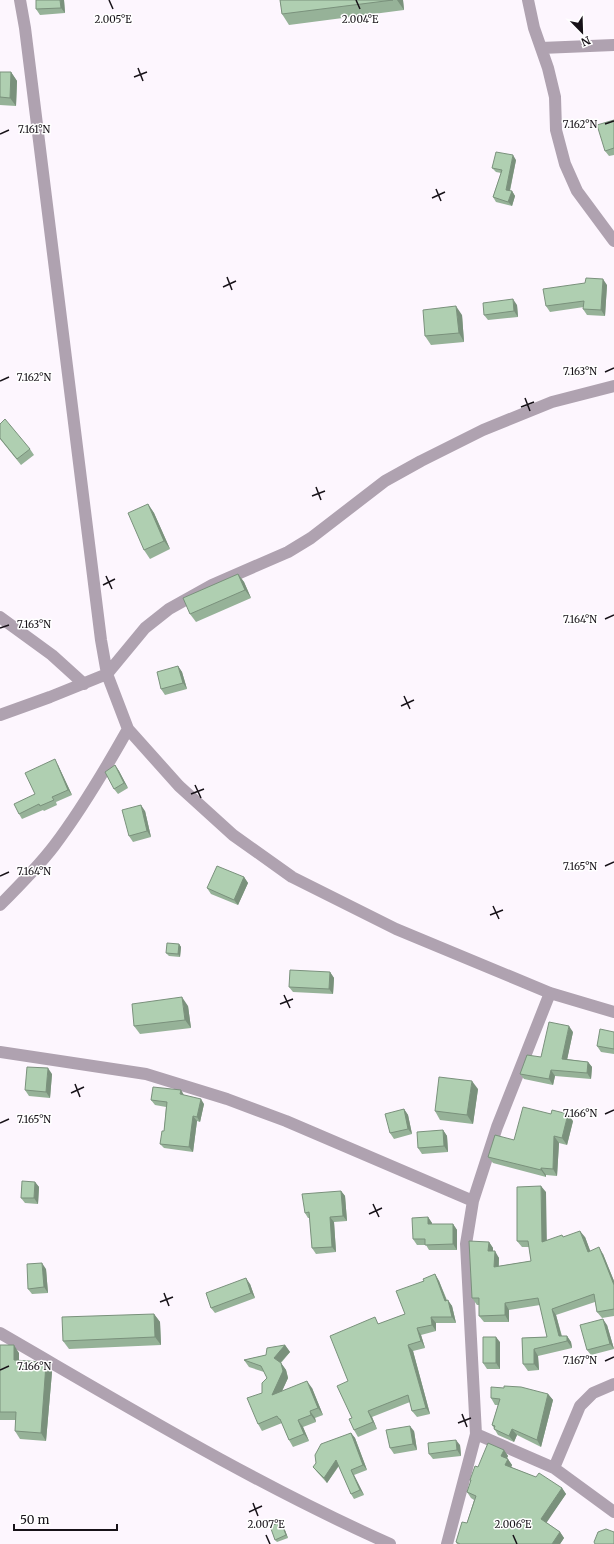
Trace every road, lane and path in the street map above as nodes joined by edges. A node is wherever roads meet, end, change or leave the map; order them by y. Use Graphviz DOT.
graph roads {
  1 [pos="20,0"];
  2 [pos="528,0"];
  3 [pos="614,46"];
  4 [pos="541,48"];
  5 [pos="614,241"];
  6 [pos="614,386"];
  7 [pos="0,617"];
  8 [pos="107,674"];
  9 [pos="84,684"];
  10 [pos="0,715"];
  11 [pos="128,730"];
  12 [pos="0,905"];
  13 [pos="550,994"];
  14 [pos="614,1012"];
  15 [pos="0,1052"];
  16 [pos="473,1201"];
  17 [pos="0,1333"];
  18 [pos="614,1384"];
  19 [pos="476,1434"];
  20 [pos="554,1468"];
  21 [pos="614,1512"];
  22 [pos="390,1544"];
  23 [pos="447,1544"];
  1 -- 8 [label="street"];
  2 -- 4 [label="street"];
  3 -- 4 [label="street"];
  4 -- 5 [label="street"];
  6 -- 8 [label="street"];
  7 -- 9 [label="street"];
  8 -- 9 [label="street"];
  8 -- 11 [label="street"];
  9 -- 10 [label="street"];
  11 -- 12 [label="street"];
  11 -- 13 [label="street"];
  13 -- 14 [label="street"];
  13 -- 16 [label="street"];
  15 -- 16 [label="street"];
  16 -- 19 [label="street"];
  17 -- 22 [label="street"];
  18 -- 20 [label="street"];
  19 -- 20 [label="street"];
  19 -- 23 [label="street"];
  20 -- 21 [label="street"];
}
